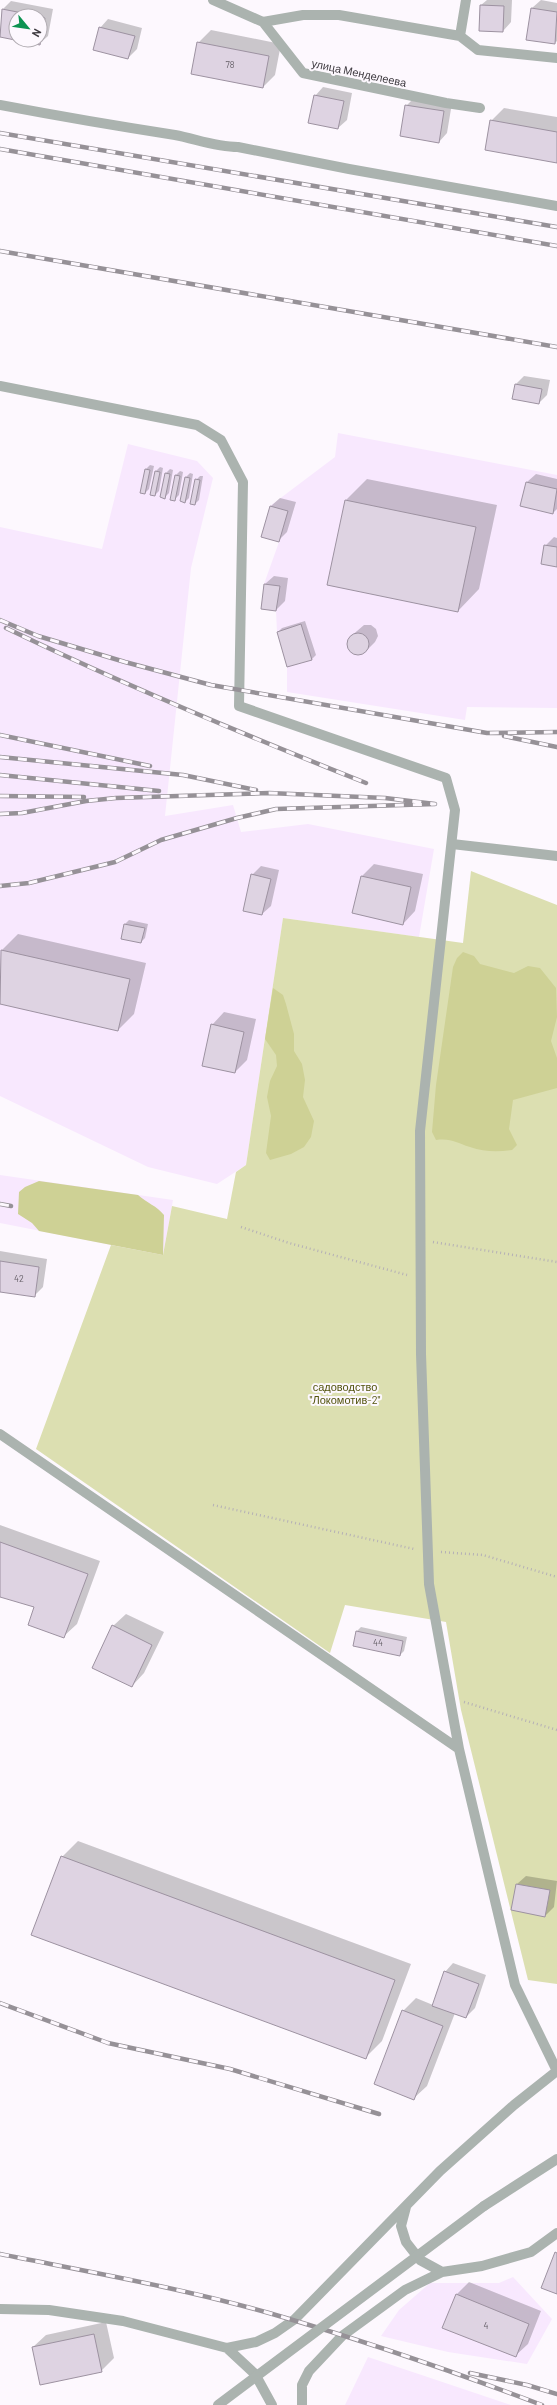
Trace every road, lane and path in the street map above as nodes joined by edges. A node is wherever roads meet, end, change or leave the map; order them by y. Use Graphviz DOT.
graph roads {
  1 [pos="213,0"];
  2 [pos="466,0"];
  3 [pos="263,22"];
  4 [pos="460,36"];
  5 [pos="557,58"];
  6 [pos="0,105"];
  7 [pos="480,108"];
  8 [pos="557,206"];
  9 [pos="0,386"];
  10 [pos="452,844"];
  11 [pos="557,856"];
  12 [pos="241,1227"];
  13 [pos="421,1240"];
  14 [pos="557,1262"];
  15 [pos="421,1279"];
  16 [pos="0,1434"];
  17 [pos="213,1505"];
  18 [pos="428,1552"];
  19 [pos="557,1577"];
  20 [pos="450,1698"];
  21 [pos="557,1730"];
  22 [pos="459,1749"];
  23 [pos="557,2071"];
  24 [pos="557,2159"];
  25 [pos="406,2206"];
  26 [pos="557,2233"];
  27 [pos="442,2272"];
  28 [pos="0,2309"];
  29 [pos="227,2348"];
  30 [pos="218,2405"];
  31 [pos="272,2405"];
  32 [pos="302,2405"];
  1 -- 3 [label="street, улица Менделеева"];
  2 -- 4 [label="street"];
  3 -- 4 [label="street"];
  3 -- 7 [label="street, улица Менделеева"];
  4 -- 5 [label="street"];
  6 -- 8 [label="street"];
  9 -- 10 [label="street"];
  10 -- 11 [label="street"];
  10 -- 13 [label="street"];
  12 -- 15 [label="path"];
  13 -- 14 [label="path"];
  13 -- 15 [label="street"];
  15 -- 18 [label="street"];
  16 -- 22 [label="street"];
  17 -- 18 [label="path"];
  18 -- 19 [label="path"];
  18 -- 20 [label="street"];
  20 -- 21 [label="path"];
  20 -- 22 [label="street"];
  22 -- 23 [label="street"];
  23 -- 25 [label="street"];
  24 -- 30 [label="street, bridge"];
  25 -- 27 [label="street"];
  25 -- 29 [label="street"];
  26 -- 27 [label="street"];
  27 -- 32 [label="street"];
  28 -- 29 [label="street"];
  29 -- 31 [label="street"];
}
